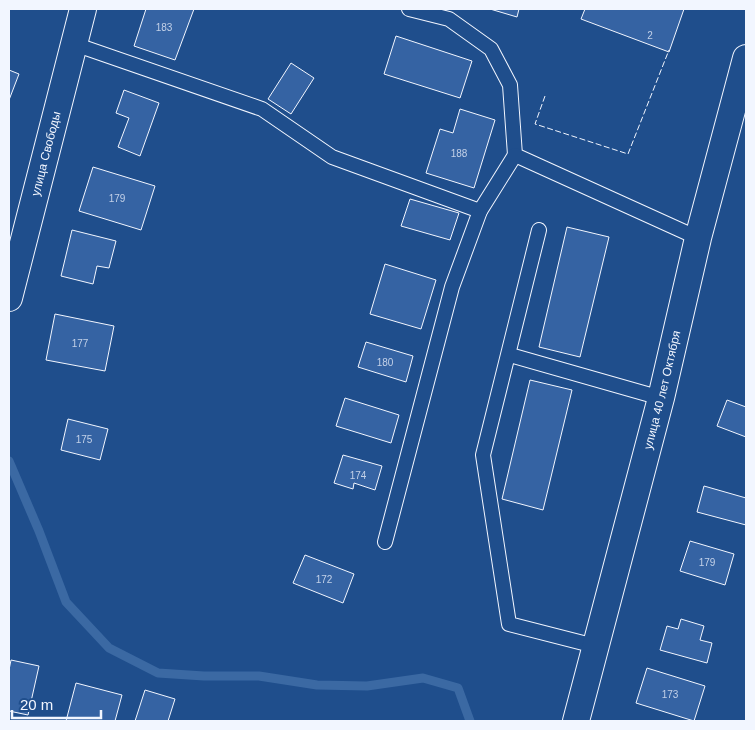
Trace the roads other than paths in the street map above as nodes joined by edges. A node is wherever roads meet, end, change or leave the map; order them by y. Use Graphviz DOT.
graph roads {
  1 [pos="84,9"];
  2 [pos="409,9"];
  3 [pos="74,44"];
  4 [pos="746,58"];
  5 [pos="515,155"];
  6 [pos="480,211"];
  7 [pos="539,230"];
  8 [pos="698,238"];
  9 [pos="9,298"];
  10 [pos="510,355"];
  11 [pos="661,398"];
  12 [pos="385,542"];
  13 [pos="595,646"];
  14 [pos="576,721"];
  1 -- 3 [label="street, улица Свободы"];
  2 -- 5 [label="lane"];
  3 -- 6 [label="lane"];
  3 -- 9 [label="street, улица Свободы"];
  4 -- 8 [label="street, улица 40 лет Октября"];
  5 -- 6 [label="lane"];
  5 -- 8 [label="lane"];
  6 -- 12 [label="lane"];
  7 -- 10 [label="lane"];
  8 -- 11 [label="street, улица 40 лет Октября"];
  10 -- 11 [label="lane"];
  10 -- 13 [label="lane"];
  11 -- 13 [label="street, улица 40 лет Октября"];
  13 -- 14 [label="street, улица 40 лет Октября"];
}
